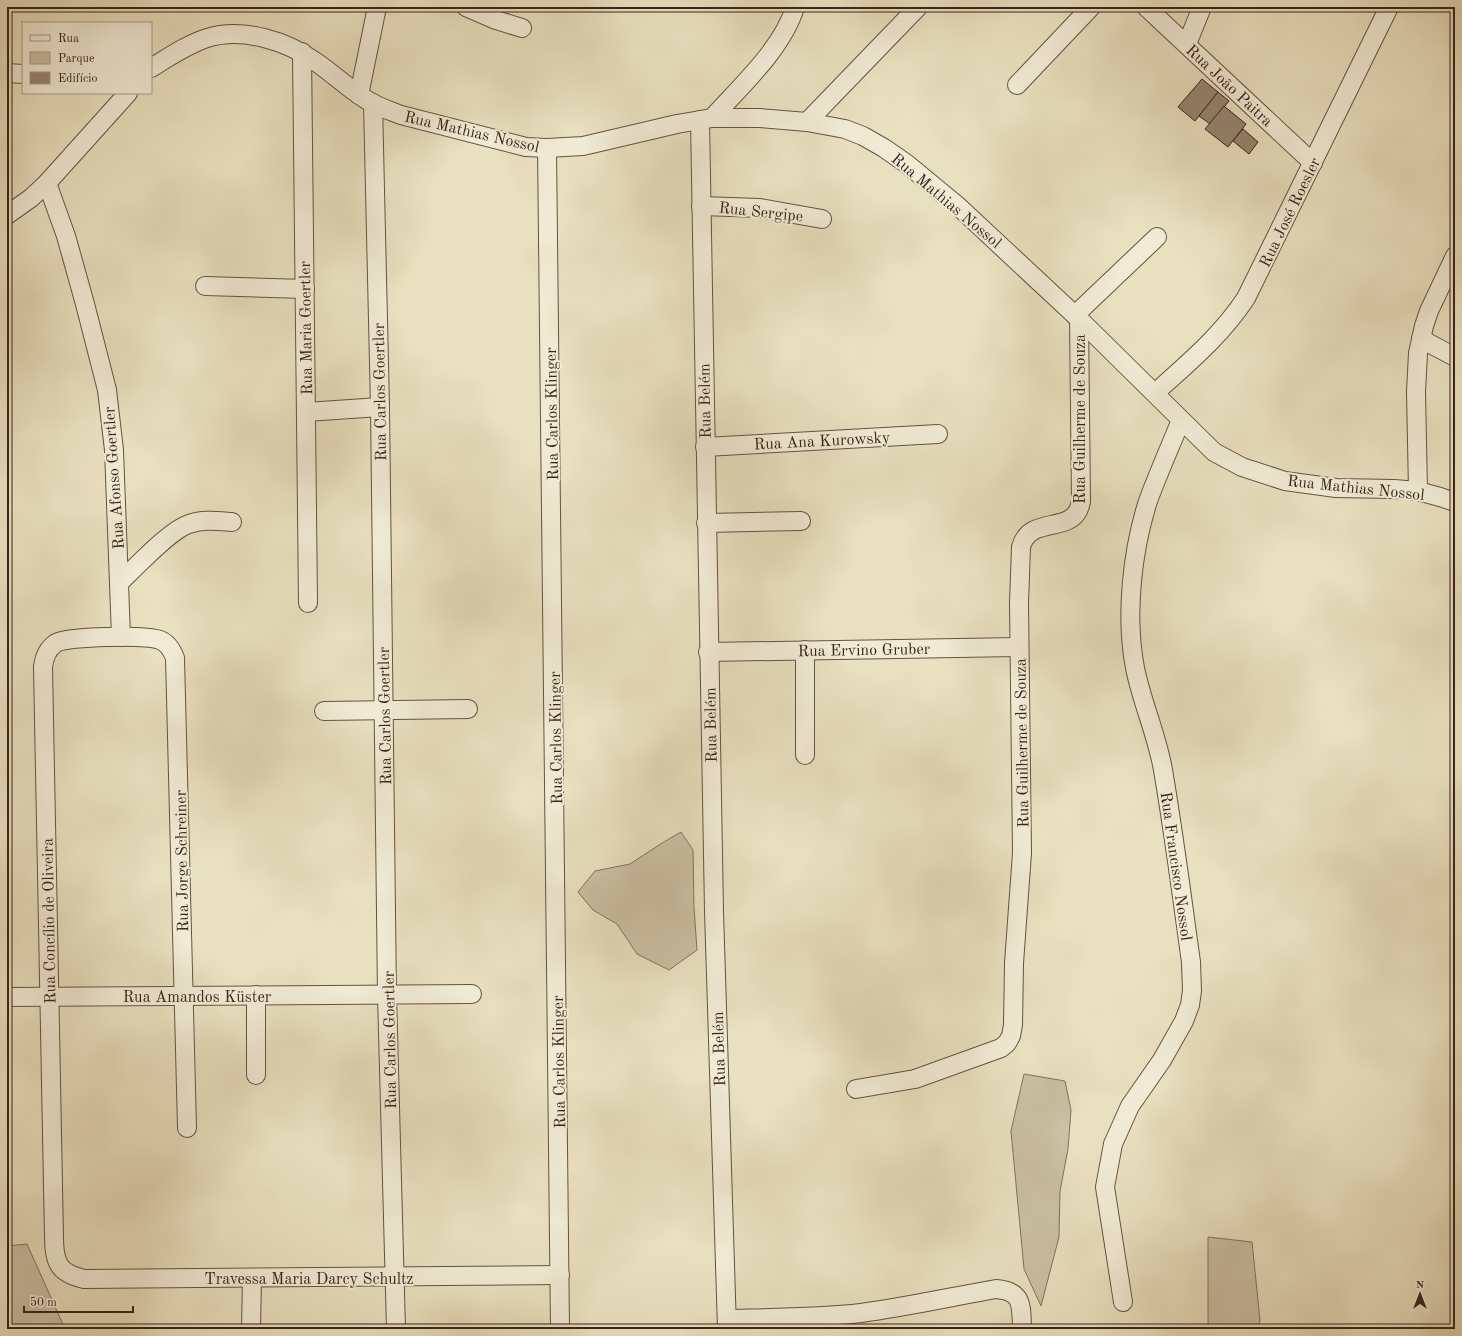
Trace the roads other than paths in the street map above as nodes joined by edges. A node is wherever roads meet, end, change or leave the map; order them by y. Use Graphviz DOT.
graph roads {
  1 [pos="377,7"];
  2 [pos="466,7"];
  3 [pos="795,7"];
  4 [pos="918,7"];
  5 [pos="1091,7"];
  6 [pos="1146,7"];
  7 [pos="1202,7"];
  8 [pos="1389,7"];
  9 [pos="522,28"];
  10 [pos="1187,44"];
  11 [pos="302,52"];
  12 [pos="152,67"];
  13 [pos="7,73"];
  14 [pos="22,74"];
  15 [pos="1017,85"];
  16 [pos="127,94"];
  17 [pos="366,99"];
  18 [pos="706,119"];
  19 [pos="807,122"];
  20 [pos="547,148"];
  21 [pos="1313,163"];
  22 [pos="47,183"];
  23 [pos="701,206"];
  24 [pos="7,214"];
  25 [pos="822,219"];
  26 [pos="1157,237"];
  27 [pos="1455,256"];
  28 [pos="205,286"];
  29 [pos="305,289"];
  30 [pos="1077,317"];
  31 [pos="1420,339"];
  32 [pos="1455,357"];
  33 [pos="1155,393"];
  34 [pos="380,407"];
  35 [pos="306,412"];
  36 [pos="1181,420"];
  37 [pos="938,434"];
  38 [pos="705,447"];
  39 [pos="1418,491"];
  40 [pos="1455,502"];
  41 [pos="801,521"];
  42 [pos="232,522"];
  43 [pos="706,523"];
  44 [pos="119,583"];
  45 [pos="308,603"];
  46 [pos="121,637"];
  47 [pos="1020,647"];
  48 [pos="805,650"];
  49 [pos="708,652"];
  50 [pos="468,709"];
  51 [pos="384,710"];
  52 [pos="324,711"];
  53 [pos="805,755"];
  54 [pos="472,994"];
  55 [pos="184,995"];
  56 [pos="256,995"];
  57 [pos="388,995"];
  58 [pos="7,997"];
  59 [pos="49,997"];
  60 [pos="256,1075"];
  61 [pos="856,1089"];
  62 [pos="187,1128"];
  63 [pos="60,1268"];
  64 [pos="560,1275"];
  65 [pos="252,1278"];
  66 [pos="394,1278"];
  67 [pos="1123,1302"];
  68 [pos="727,1324"];
  69 [pos="251,1329"];
  70 [pos="396,1329"];
  71 [pos="560,1329"];
  72 [pos="1022,1329"];
  1 -- 17 [label="street, Rua Carlos Goertler"];
  2 -- 9 [label="street"];
  3 -- 18 [label="street"];
  4 -- 19 [label="street"];
  5 -- 15 [label="street"];
  6 -- 10 [label="street, Rua João Paitra"];
  7 -- 10 [label="street"];
  8 -- 21 [label="street, Rua José Roesler"];
  10 -- 21 [label="street, Rua João Paitra"];
  11 -- 12 [label="street, Rua Mathias Nossol"];
  11 -- 17 [label="street, Rua Mathias Nossol"];
  11 -- 29 [label="street, Rua Maria Goertler"];
  13 -- 14 [label="street"];
  16 -- 22 [label="street"];
  17 -- 20 [label="street, Rua Mathias Nossol"];
  17 -- 34 [label="street, Rua Carlos Goertler"];
  18 -- 19 [label="street, Rua Mathias Nossol"];
  18 -- 20 [label="street, Rua Mathias Nossol"];
  18 -- 23 [label="street, Rua Belém"];
  19 -- 30 [label="street, Rua Mathias Nossol"];
  20 -- 64 [label="street, Rua Carlos Klinger"];
  21 -- 33 [label="street, Rua José Roesler"];
  22 -- 24 [label="street"];
  22 -- 44 [label="street, Rua Afonso Goertler"];
  23 -- 25 [label="street, Rua Sergipe"];
  23 -- 38 [label="street, Rua Belém"];
  26 -- 30 [label="street"];
  27 -- 31 [label="street"];
  28 -- 29 [label="street"];
  29 -- 35 [label="street, Rua Maria Goertler"];
  30 -- 33 [label="street, Rua Mathias Nossol"];
  30 -- 47 [label="street, Rua Guilherme de Souza"];
  31 -- 32 [label="street"];
  31 -- 39 [label="street"];
  33 -- 36 [label="street, Rua Mathias Nossol"];
  34 -- 35 [label="street"];
  34 -- 51 [label="street, Rua Carlos Goertler"];
  35 -- 45 [label="street, Rua Maria Goertler"];
  36 -- 39 [label="street, Rua Mathias Nossol"];
  36 -- 67 [label="street, Rua Francisco Nossol"];
  37 -- 38 [label="street, Rua Ana Kurowsky"];
  38 -- 43 [label="street, Rua Belém"];
  39 -- 40 [label="street, Rua Mathias Nossol"];
  41 -- 43 [label="street"];
  42 -- 44 [label="street"];
  43 -- 49 [label="street, Rua Belém"];
  44 -- 46 [label="street, Rua Afonso Goertler"];
  46 -- 55 [label="street, Rua Jorge Schreiner"];
  46 -- 59 [label="street, Rua Concílio de Oliveira"];
  47 -- 48 [label="street, Rua Ervino Gruber"];
  47 -- 61 [label="street, Rua Guilherme de Souza"];
  48 -- 49 [label="street, Rua Ervino Gruber"];
  48 -- 53 [label="street"];
  49 -- 68 [label="street, Rua Belém"];
  50 -- 51 [label="street"];
  51 -- 52 [label="street"];
  51 -- 57 [label="street, Rua Carlos Goertler"];
  54 -- 57 [label="street, Rua Amandos Küster"];
  55 -- 56 [label="street, Rua Amandos Küster"];
  55 -- 59 [label="street, Rua Amandos Küster"];
  55 -- 62 [label="street, Rua Jorge Schreiner"];
  56 -- 57 [label="street, Rua Amandos Küster"];
  56 -- 60 [label="street"];
  57 -- 66 [label="street, Rua Carlos Goertler"];
  58 -- 59 [label="street, Rua Amandos Küster"];
  59 -- 63 [label="street, Rua Concílio de Oliveira"];
  63 -- 65 [label="street, Travessa Maria Darcy Schultz"];
  64 -- 66 [label="street, Travessa Maria Darcy Schultz"];
  64 -- 71 [label="street, Rua Carlos Klinger"];
  65 -- 66 [label="street, Travessa Maria Darcy Schultz"];
  65 -- 69 [label="street"];
  66 -- 70 [label="street, Rua Carlos Goertler"];
  68 -- 72 [label="street"];
}
